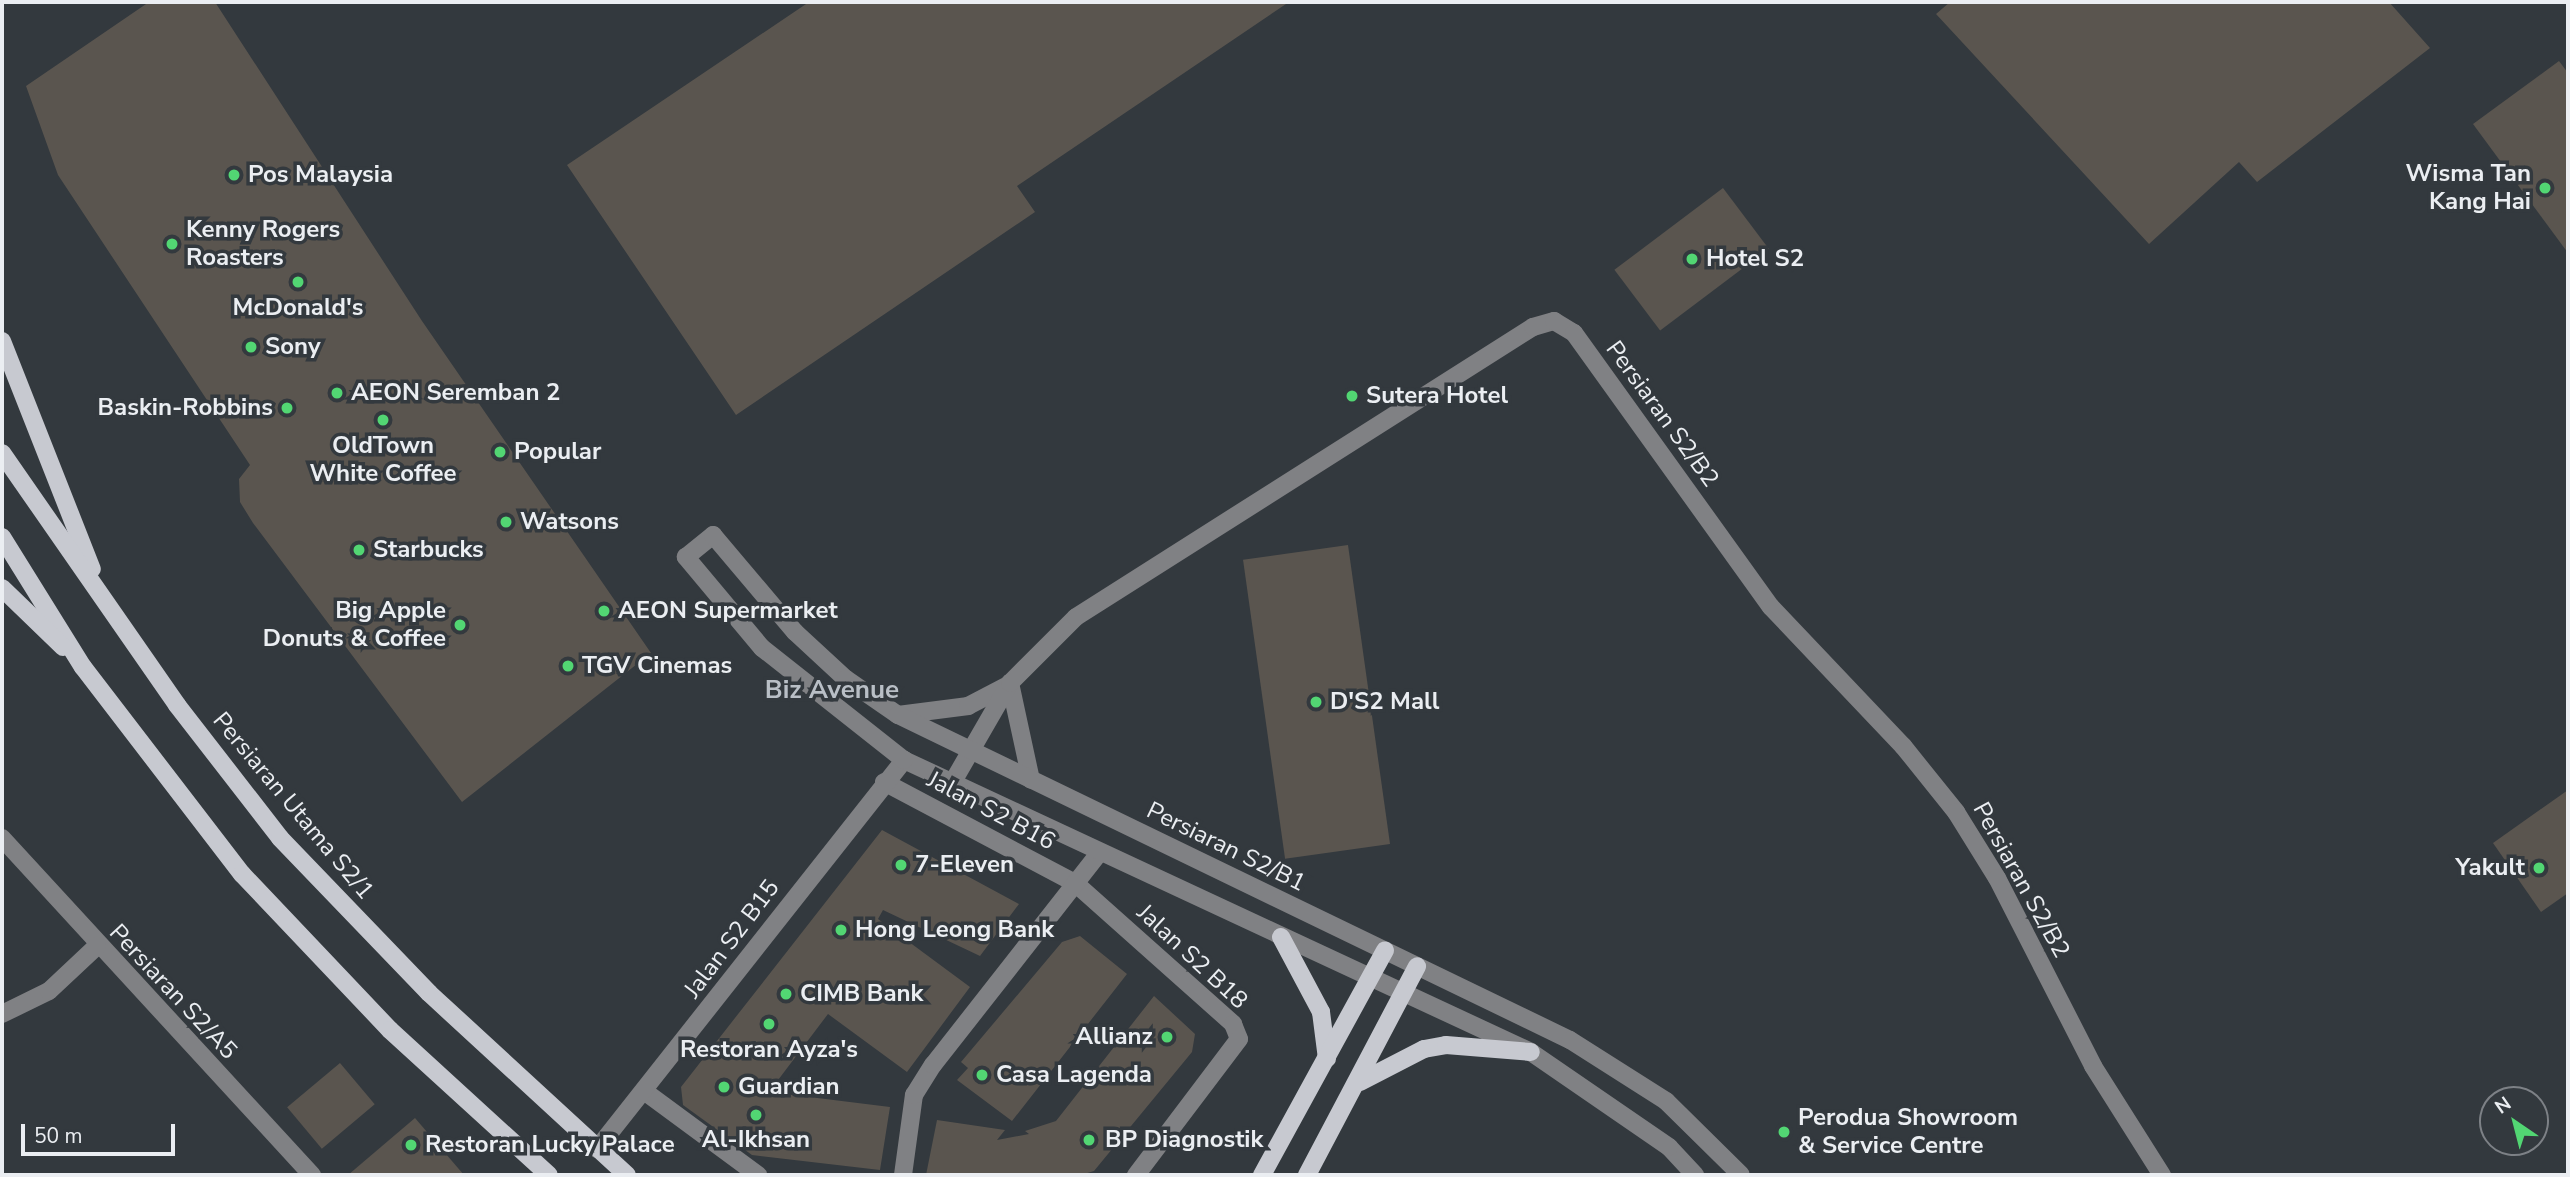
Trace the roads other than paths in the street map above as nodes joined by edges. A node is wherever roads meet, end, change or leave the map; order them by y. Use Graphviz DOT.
graph roads {
  1 [pos="2,341"];
  2 [pos="2,453"];
  3 [pos="2,537"];
  4 [pos="2,588"];
  5 [pos="103,598"];
  6 [pos="83,667"];
  7 [pos="1010,683"];
  8 [pos="898,715"];
  9 [pos="972,751"];
  10 [pos="904,760"];
  11 [pos="1031,780"];
  12 [pos="884,782"];
  13 [pos="951,785"];
  14 [pos="2,838"];
  15 [pos="1100,853"];
  16 [pos="1074,883"];
  17 [pos="1282,937"];
  18 [pos="97,946"];
  19 [pos="1385,950"];
  20 [pos="1416,966"];
  21 [pos="1371,978"];
  22 [pos="1403,993"];
  23 [pos="2,1014"];
  24 [pos="1531,1052"];
  25 [pos="1327,1059"];
  26 [pos="1360,1082"];
  27 [pos="644,1091"];
  28 [pos="597,1149"];
  29 [pos="312,1175"];
  30 [pos="549,1175"];
  31 [pos="627,1175"];
  32 [pos="758,1175"];
  33 [pos="903,1175"];
  34 [pos="1136,1175"];
  35 [pos="1262,1175"];
  36 [pos="1307,1175"];
  37 [pos="1695,1175"];
  38 [pos="1741,1175"];
  39 [pos="2162,1175"];
  1 -- 5 [label="main road"];
  2 -- 5 [label="main road, Persiaran Utama S2/1"];
  3 -- 6 [label="main road"];
  4 -- 6 [label="main road"];
  5 -- 28 [label="main road, Persiaran Utama S2/1"];
  6 -- 30 [label="main road"];
  7 -- 8 [label="street"];
  7 -- 9 [label="street, Persiaran S2/B2"];
  7 -- 11 [label="street"];
  7 -- 39 [label="street, Persiaran S2/B2"];
  8 -- 9 [label="street, Persiaran S2/B1"];
  8 -- 10 [label="street, Persiaran S2/B1"];
  9 -- 11 [label="street, Persiaran S2/B1"];
  9 -- 13 [label="street, Persiaran S2/B2"];
  10 -- 12 [label="street, Jalan S2 B15"];
  10 -- 13 [label="street"];
  11 -- 19 [label="street, Persiaran S2/B1"];
  12 -- 16 [label="street, Jalan S2 B16"];
  12 -- 27 [label="street, Jalan S2 B15"];
  13 -- 15 [label="street"];
  14 -- 18 [label="street, Persiaran S2/A5"];
  15 -- 16 [label="street"];
  15 -- 17 [label="street"];
  16 -- 33 [label="street"];
  16 -- 34 [label="street, Jalan S2 B18"];
  17 -- 21 [label="street"];
  17 -- 25 [label="main road"];
  18 -- 23 [label="street"];
  18 -- 29 [label="street, Persiaran S2/A5"];
  19 -- 20 [label="street, Persiaran S2/B1"];
  19 -- 21 [label="main road"];
  20 -- 22 [label="main road"];
  20 -- 38 [label="street, Persiaran S2/B1"];
  21 -- 22 [label="street"];
  21 -- 25 [label="main road"];
  22 -- 24 [label="street"];
  22 -- 26 [label="main road"];
  24 -- 26 [label="main road"];
  24 -- 37 [label="street"];
  25 -- 35 [label="main road"];
  26 -- 36 [label="main road"];
  27 -- 28 [label="street, Jalan S2 B15"];
  27 -- 32 [label="street"];
  28 -- 31 [label="main road, Persiaran Utama S2/1"];
}
